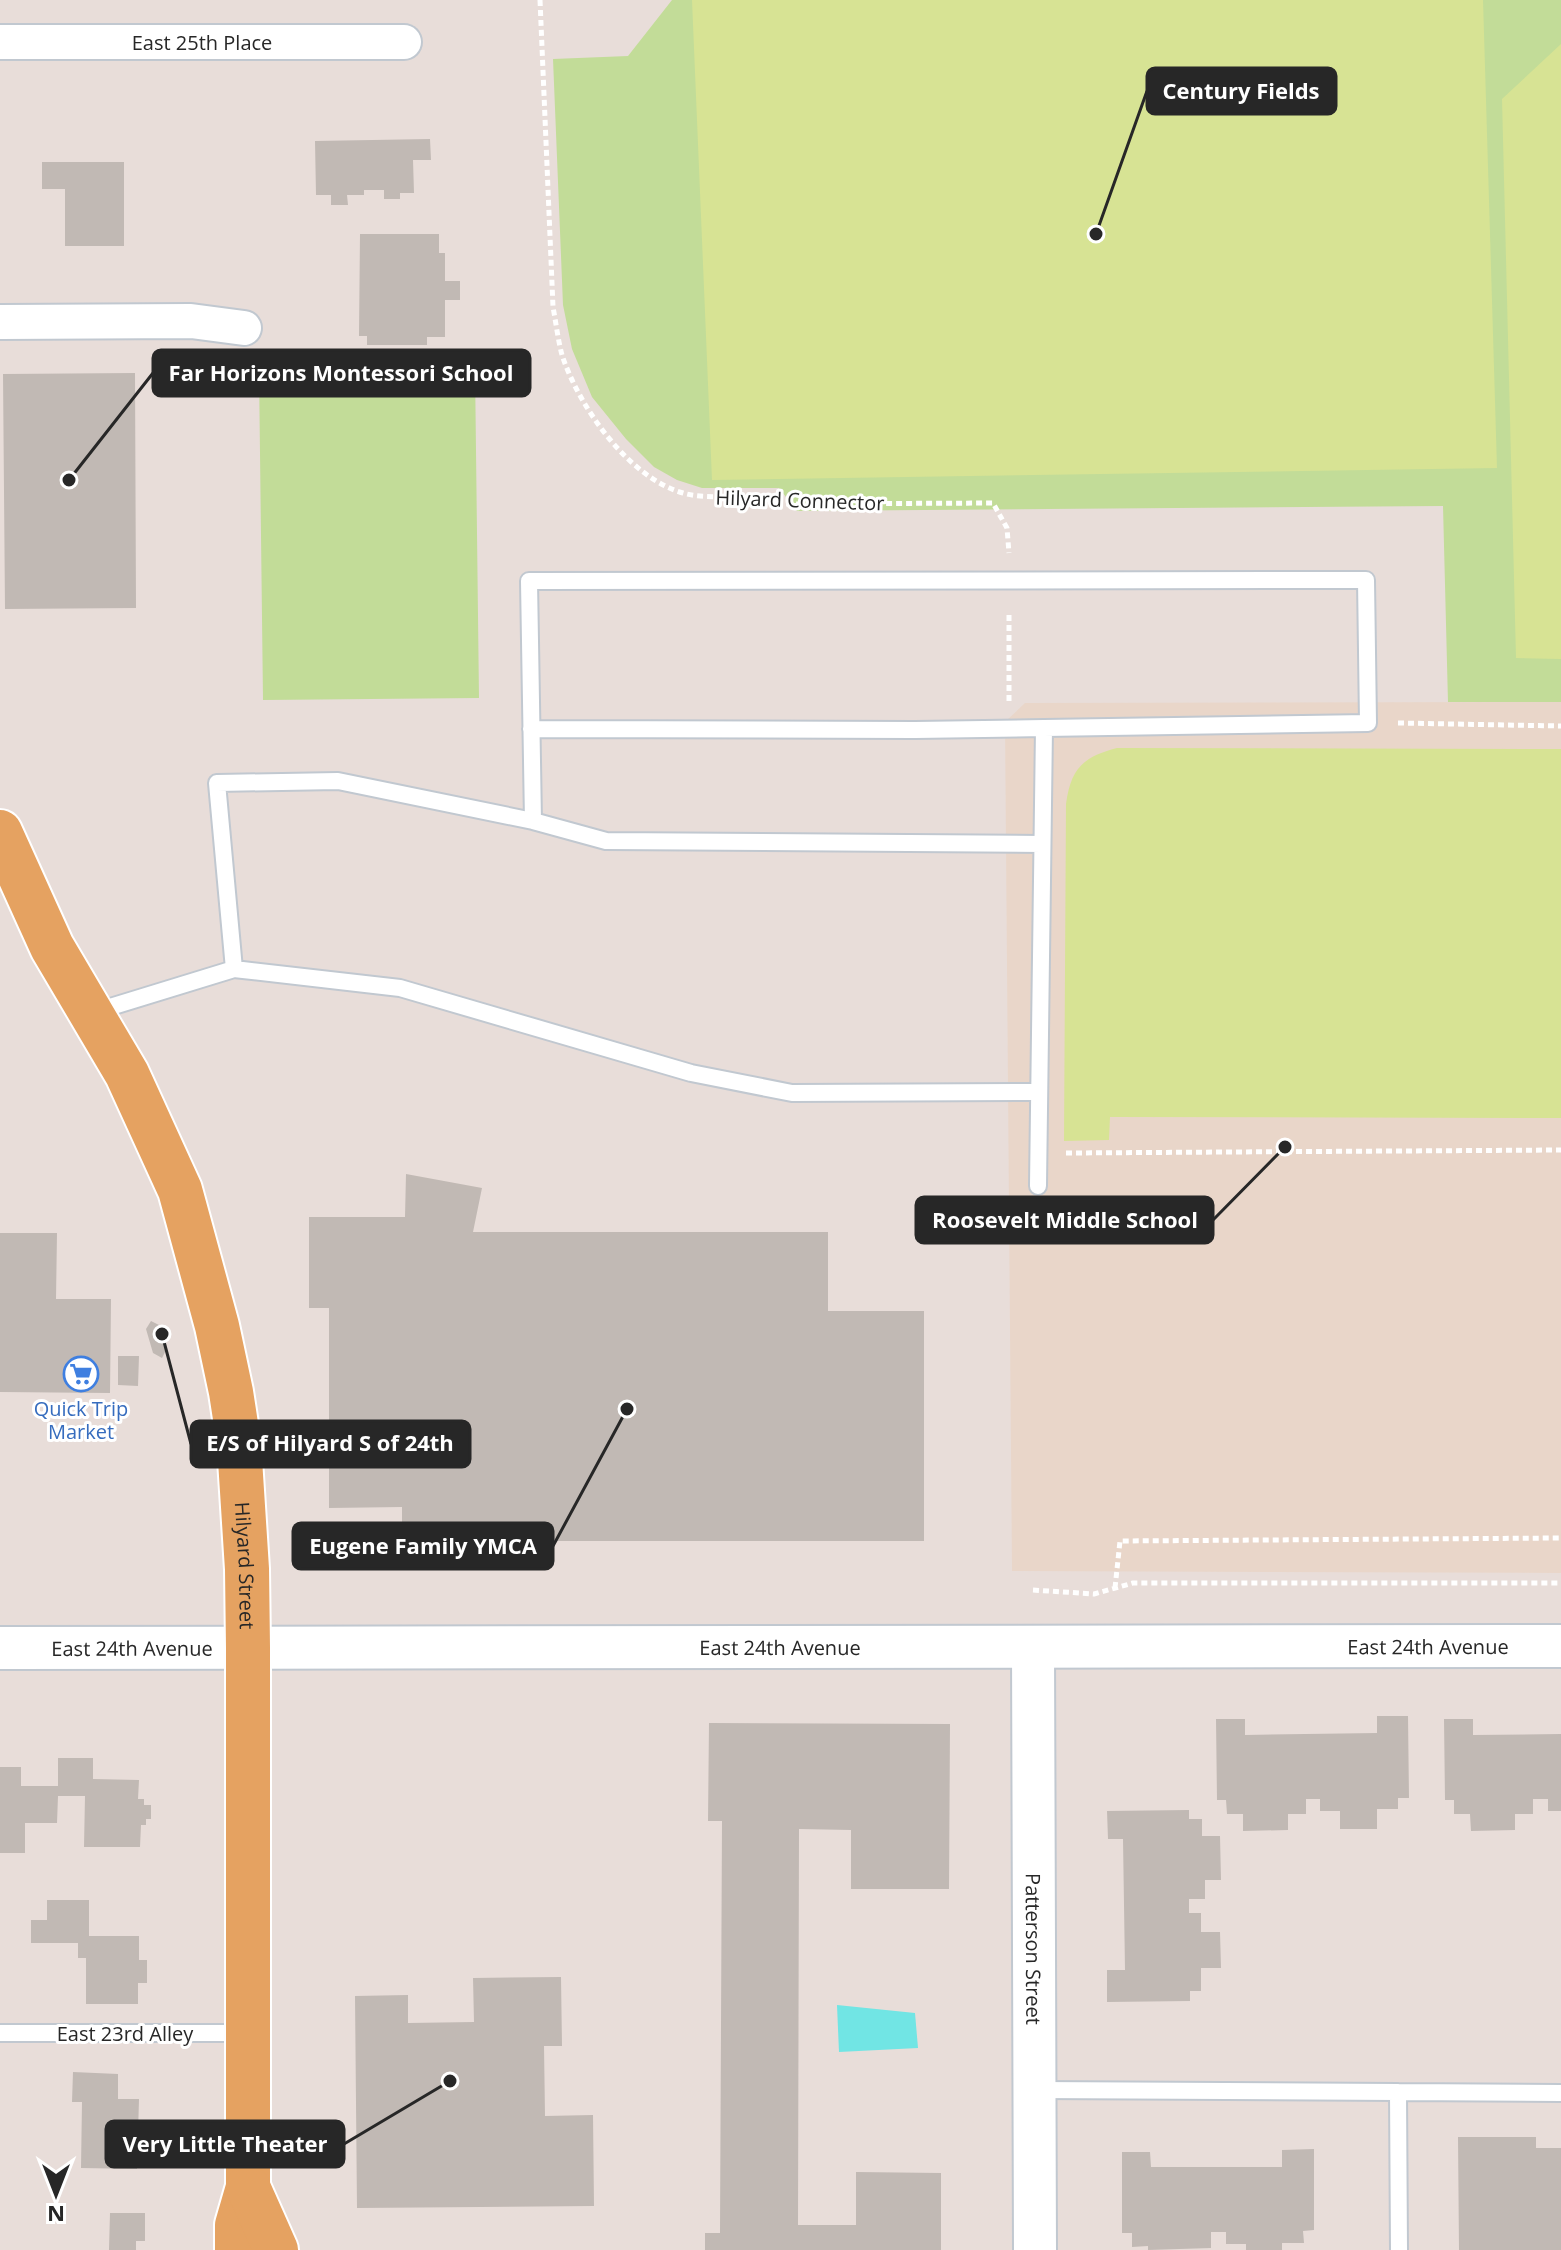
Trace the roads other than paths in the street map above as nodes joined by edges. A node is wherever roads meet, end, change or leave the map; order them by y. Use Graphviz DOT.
graph roads {
  1 [pos="0,42"];
  2 [pos="404,42"];
  3 [pos="0,322"];
  4 [pos="244,328"];
  5 [pos="1044,728"];
  6 [pos="531,729"];
  7 [pos="533,821"];
  8 [pos="0,832"];
  9 [pos="1042,844"];
  10 [pos="234,969"];
  11 [pos="91,1013"];
  12 [pos="1039,1092"];
  13 [pos="1038,1186"];
  14 [pos="1561,1646"];
  15 [pos="1033,1647"];
  16 [pos="0,1648"];
  17 [pos="248,1648"];
  18 [pos="0,2033"];
  19 [pos="250,2033"];
  20 [pos="1034,2090"];
  21 [pos="1398,2092"];
  22 [pos="1561,2093"];
  23 [pos="248,2187"];
  24 [pos="237,2250"];
  25 [pos="276,2250"];
  26 [pos="1035,2250"];
  27 [pos="1399,2250"];
  1 -- 2 [label="street, East 25th Place"];
  3 -- 4 [label="street"];
  5 -- 6 [label="lane"];
  5 -- 6 [label="lane"];
  5 -- 9 [label="lane"];
  6 -- 7 [label="lane"];
  7 -- 9 [label="lane"];
  7 -- 10 [label="lane"];
  8 -- 11 [label="main road, Hilyard Street"];
  9 -- 12 [label="lane"];
  10 -- 11 [label="lane"];
  10 -- 12 [label="lane"];
  11 -- 17 [label="main road, Hilyard Street"];
  12 -- 13 [label="lane"];
  14 -- 15 [label="street, East 24th Avenue"];
  15 -- 17 [label="street, East 24th Avenue"];
  15 -- 20 [label="street, Patterson Street"];
  16 -- 17 [label="street, East 24th Avenue"];
  17 -- 19 [label="main road, Hilyard Street"];
  18 -- 19 [label="lane, East 23rd Alley"];
  19 -- 23 [label="main road, Hilyard Street"];
  20 -- 21 [label="lane"];
  20 -- 26 [label="street, Patterson Street"];
  21 -- 22 [label="lane"];
  21 -- 27 [label="lane"];
  23 -- 24 [label="main road, Hilyard Street"];
  23 -- 25 [label="main road"];
}
